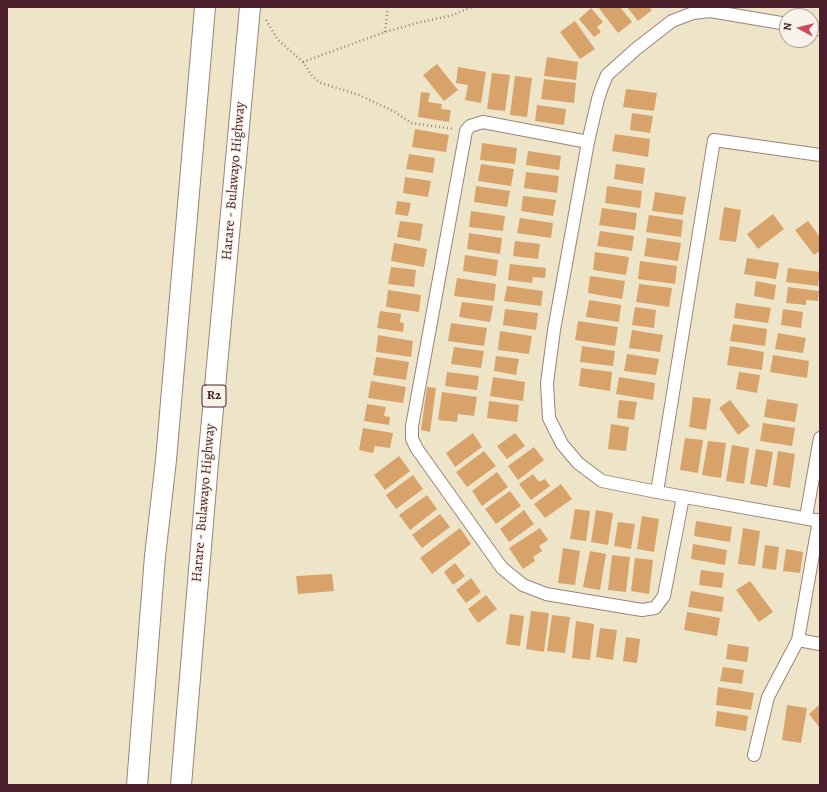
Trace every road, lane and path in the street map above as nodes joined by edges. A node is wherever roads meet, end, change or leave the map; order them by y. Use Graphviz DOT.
graph roads {
  1 [pos="205,7"];
  2 [pos="388,7"];
  3 [pos="472,7"];
  4 [pos="256,10"];
  5 [pos="779,23"];
  6 [pos="385,32"];
  7 [pos="303,62"];
  8 [pos="466,131"];
  9 [pos="588,142"];
  10 [pos="820,155"];
  11 [pos="820,438"];
  12 [pos="656,492"];
  13 [pos="683,497"];
  14 [pos="806,518"];
  15 [pos="819,520"];
  16 [pos="798,640"];
  17 [pos="820,644"];
  18 [pos="754,754"];
  19 [pos="137,785"];
  20 [pos="181,785"];
  1 -- 19 [label="highway"];
  2 -- 6 [label="path"];
  3 -- 6 [label="path"];
  4 -- 7 [label="path"];
  4 -- 20 [label="highway, Harare - Bulawayo Highway / R2"];
  5 -- 9 [label="street"];
  6 -- 7 [label="path"];
  7 -- 8 [label="path"];
  8 -- 9 [label="street"];
  8 -- 13 [label="street"];
  9 -- 12 [label="street"];
  10 -- 12 [label="street"];
  11 -- 14 [label="street"];
  12 -- 13 [label="street"];
  13 -- 14 [label="street"];
  14 -- 15 [label="street"];
  15 -- 16 [label="street"];
  16 -- 17 [label="street"];
  16 -- 18 [label="street"];
}
